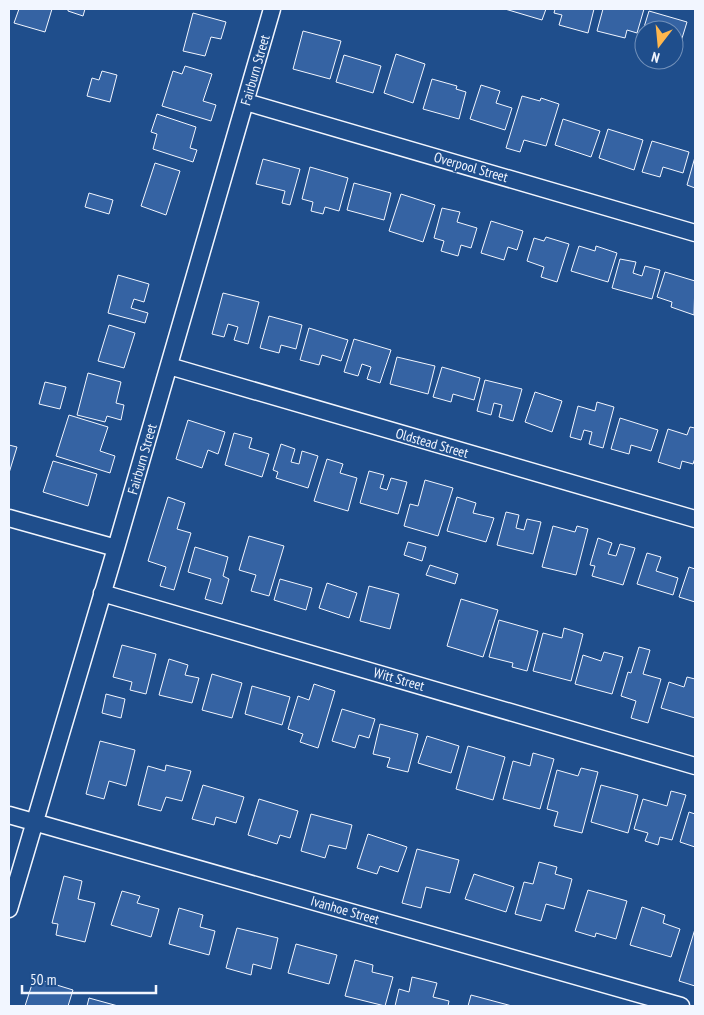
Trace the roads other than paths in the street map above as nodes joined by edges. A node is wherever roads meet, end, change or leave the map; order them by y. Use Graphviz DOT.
graph roads {
  1 [pos="272,9"];
  2 [pos="246,102"];
  3 [pos="695,232"];
  4 [pos="169,366"];
  5 [pos="9,518"];
  6 [pos="695,519"];
  7 [pos="116,548"];
  8 [pos="102,593"];
  9 [pos="695,766"];
  10 [pos="9,815"];
  11 [pos="36,822"];
  12 [pos="9,909"];
  13 [pos="681,1006"];
  1 -- 2 [label="street, Fairburn Street"];
  2 -- 3 [label="street, Overpool Street"];
  2 -- 4 [label="street, Fairburn Street"];
  4 -- 6 [label="street, Oldstead Street"];
  4 -- 7 [label="street, Fairburn Street"];
  5 -- 7 [label="street"];
  7 -- 8 [label="street, Fairburn Street"];
  8 -- 9 [label="street, Witt Street"];
  8 -- 11 [label="street, Fairburn Street"];
  10 -- 11 [label="street, Ivanhoe Street"];
  11 -- 12 [label="street, Fairburn Street"];
  11 -- 13 [label="street, Ivanhoe Street"];
}
